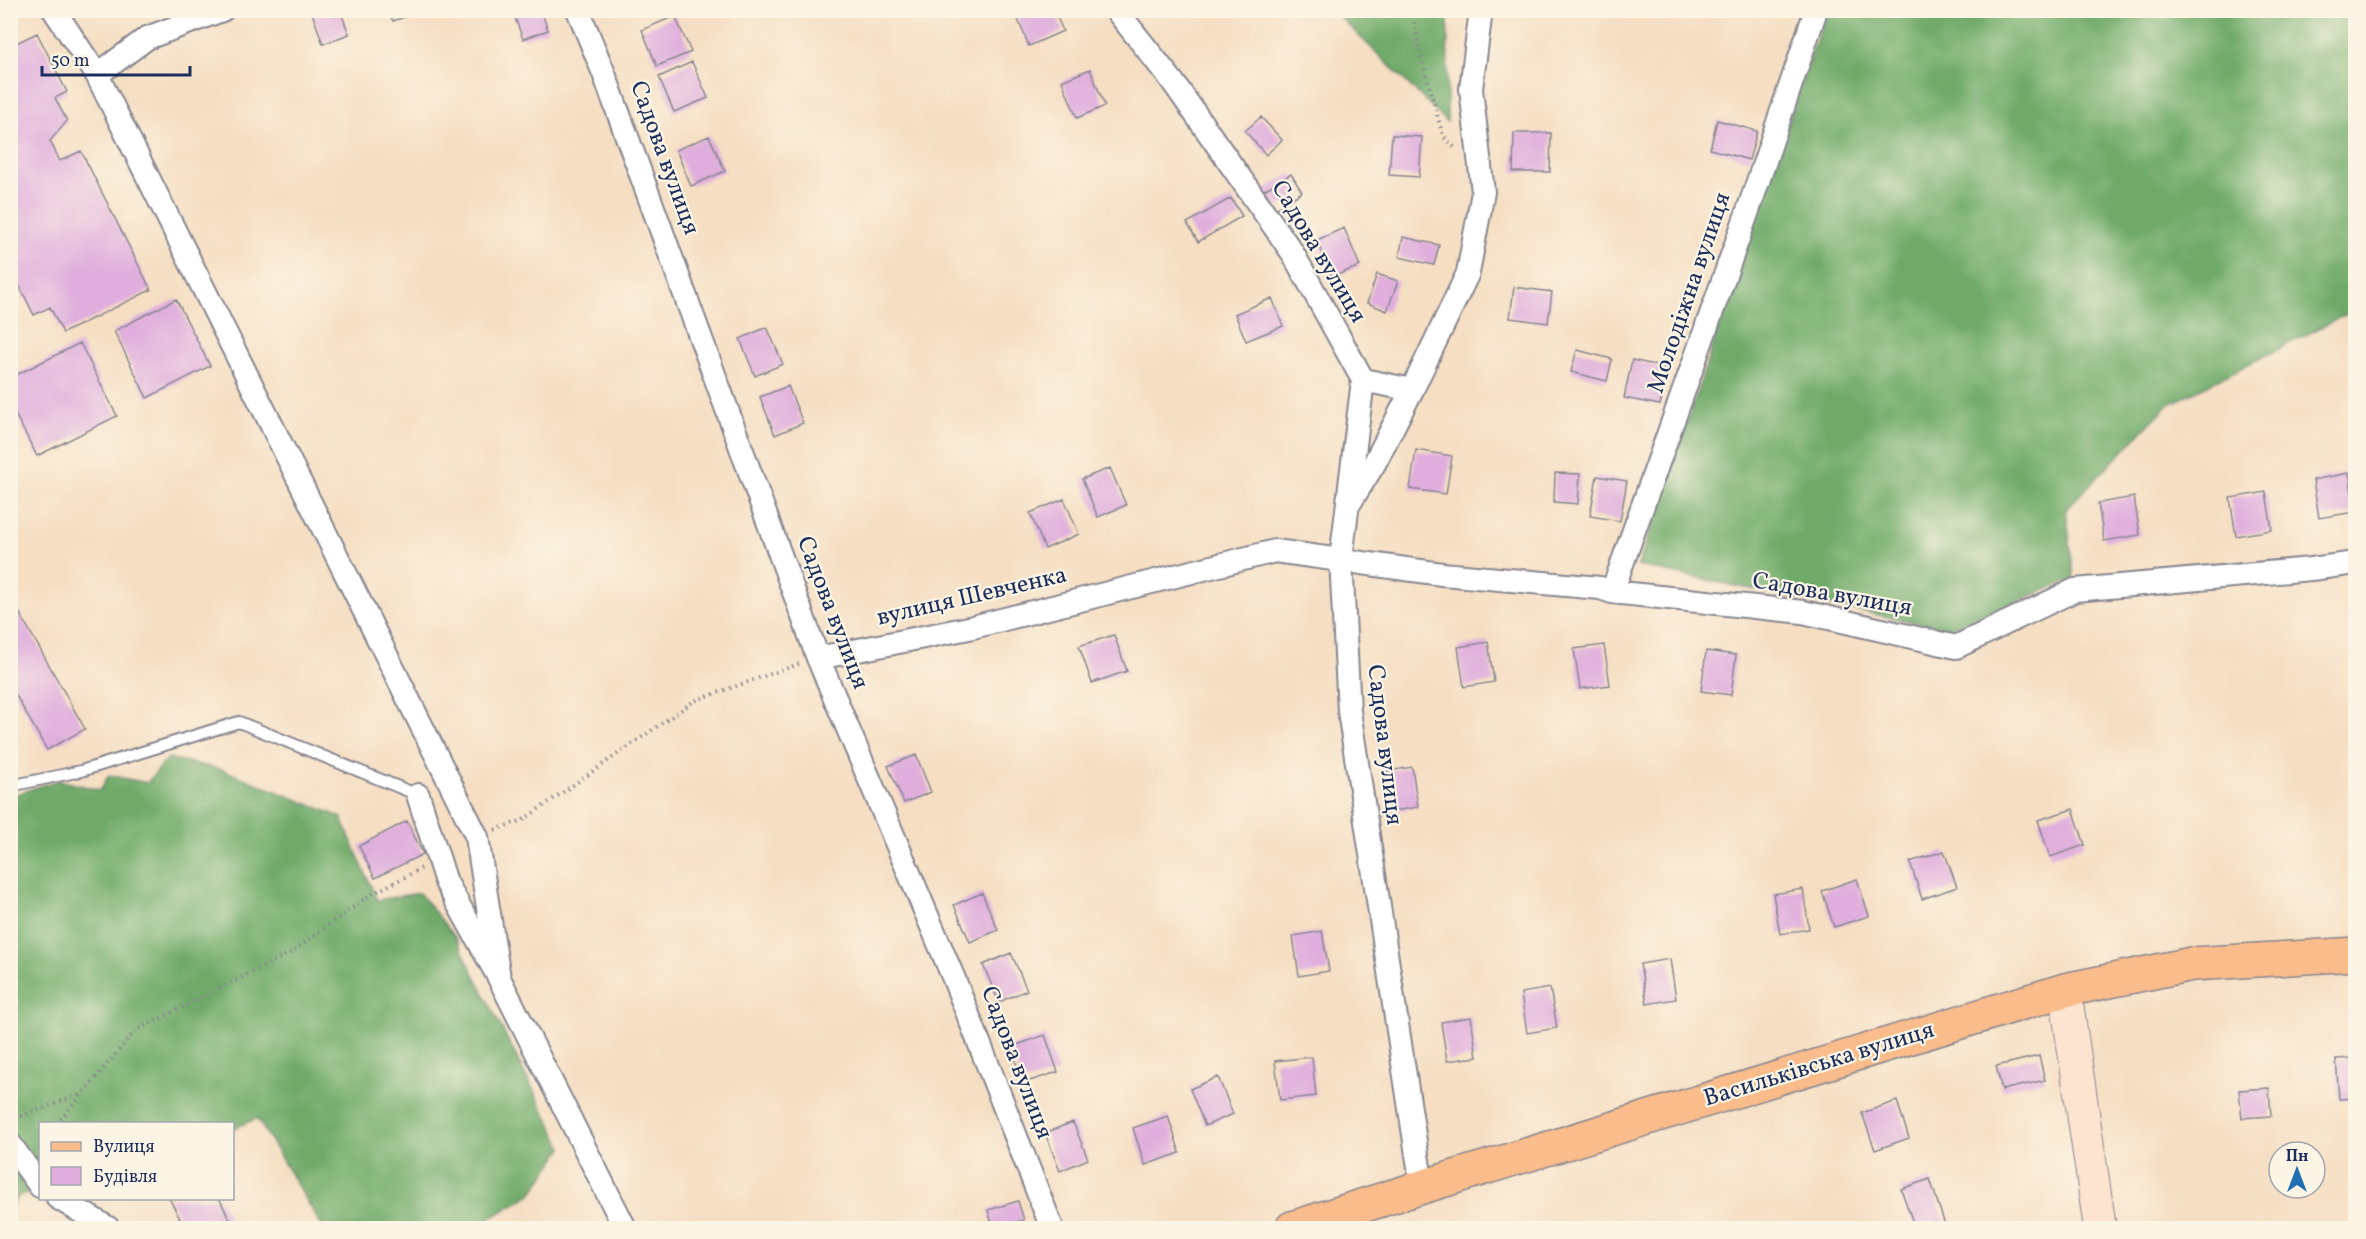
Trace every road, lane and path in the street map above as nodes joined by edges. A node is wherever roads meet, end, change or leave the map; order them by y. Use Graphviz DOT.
graph roads {
  1 [pos="54,10"];
  2 [pos="222,10"];
  3 [pos="578,10"];
  4 [pos="1116,10"];
  5 [pos="1412,10"];
  6 [pos="1481,10"];
  7 [pos="1816,10"];
  8 [pos="97,75"];
  9 [pos="1481,174"];
  10 [pos="1363,380"];
  11 [pos="1412,390"];
  12 [pos="1347,507"];
  13 [pos="1341,559"];
  14 [pos="2355,563"];
  15 [pos="1612,592"];
  16 [pos="818,658"];
  17 [pos="10,786"];
  18 [pos="418,795"];
  19 [pos="477,837"];
  20 [pos="439,860"];
  21 [pos="2355,954"];
  22 [pos="499,978"];
  23 [pos="2065,990"];
  24 [pos="79,1095"];
  25 [pos="59,1122"];
  26 [pos="10,1124"];
  27 [pos="10,1144"];
  28 [pos="39,1185"];
  29 [pos="1422,1187"];
  30 [pos="61,1200"];
  31 [pos="108,1228"];
  32 [pos="625,1228"];
  33 [pos="1052,1228"];
  34 [pos="1292,1228"];
  35 [pos="2100,1228"];
  1 -- 8 [label="street"];
  2 -- 8 [label="street"];
  3 -- 16 [label="street, Садова вулиця"];
  4 -- 10 [label="street, Садова вулиця"];
  5 -- 9 [label="path"];
  6 -- 9 [label="street"];
  7 -- 15 [label="street, Молодіжна вулиця"];
  8 -- 19 [label="street"];
  9 -- 11 [label="street"];
  10 -- 11 [label="street"];
  10 -- 12 [label="street, Садова вулиця"];
  11 -- 12 [label="street"];
  12 -- 13 [label="street, Садова вулиця"];
  13 -- 15 [label="street, Садова вулиця"];
  13 -- 16 [label="street, вулиця Шевченка"];
  13 -- 29 [label="street, Садова вулиця"];
  14 -- 15 [label="street, Садова вулиця"];
  16 -- 19 [label="path"];
  16 -- 33 [label="street, Садова вулиця"];
  17 -- 18 [label="lane"];
  18 -- 20 [label="street"];
  19 -- 22 [label="street"];
  20 -- 22 [label="street"];
  20 -- 24 [label="path"];
  21 -- 23 [label="main road, Васильківська вулиця"];
  22 -- 32 [label="street"];
  23 -- 29 [label="main road, Васильківська вулиця"];
  23 -- 35 [label="street"];
  24 -- 25 [label="path"];
  24 -- 26 [label="path"];
  27 -- 28 [label="street"];
  29 -- 34 [label="main road, Васильківська вулиця"];
  30 -- 31 [label="street"];
}
